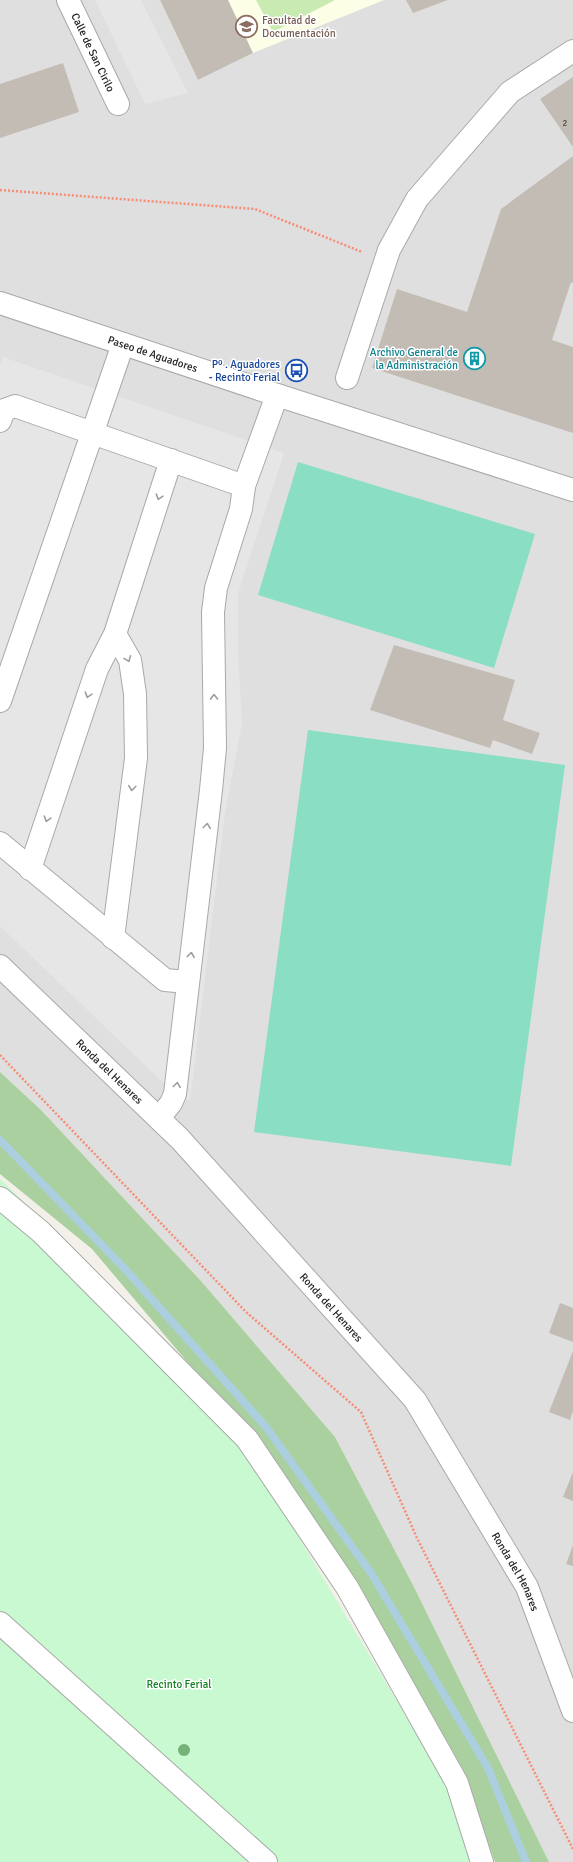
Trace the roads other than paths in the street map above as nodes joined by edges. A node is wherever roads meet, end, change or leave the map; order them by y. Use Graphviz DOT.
graph roads {
  1 [pos="68,0"];
  2 [pos="573,51"];
  3 [pos="118,104"];
  4 [pos="0,303"];
  5 [pos="123,344"];
  6 [pos="347,378"];
  7 [pos="277,395"];
  8 [pos="0,420"];
  9 [pos="93,433"];
  10 [pos="171,460"];
  11 [pos="244,486"];
  12 [pos="573,490"];
  13 [pos="115,634"];
  14 [pos="0,702"];
  15 [pos="0,843"];
  16 [pos="30,869"];
  17 [pos="113,938"];
  18 [pos="0,966"];
  19 [pos="188,982"];
  20 [pos="159,1118"];
  21 [pos="0,1198"];
  22 [pos="0,1623"];
  23 [pos="573,1711"];
  24 [pos="471,1825"];
  25 [pos="266,1862"];
  26 [pos="464,1862"];
  27 [pos="482,1862"];
  1 -- 3 [label="street, Calle de San Cirilo"];
  2 -- 6 [label="street"];
  4 -- 5 [label="street, Paseo de Aguadores"];
  5 -- 7 [label="street, Paseo de Aguadores"];
  5 -- 9 [label="street"];
  7 -- 11 [label="street"];
  7 -- 12 [label="street, Paseo de Aguadores"];
  8 -- 9 [label="street"];
  9 -- 10 [label="street"];
  9 -- 14 [label="street"];
  10 -- 11 [label="street"];
  10 -- 13 [label="street, one-way"];
  19 -- 11 [label="street, one-way"];
  13 -- 16 [label="street, one-way"];
  13 -- 17 [label="street, one-way"];
  15 -- 16 [label="street"];
  16 -- 17 [label="street"];
  17 -- 19 [label="street"];
  18 -- 20 [label="street, Ronda del Henares"];
  20 -- 19 [label="street, one-way"];
  20 -- 23 [label="street, Ronda del Henares"];
  21 -- 24 [label="street"];
  22 -- 25 [label="street"];
  24 -- 26 [label="street"];
  24 -- 27 [label="street"];
}
